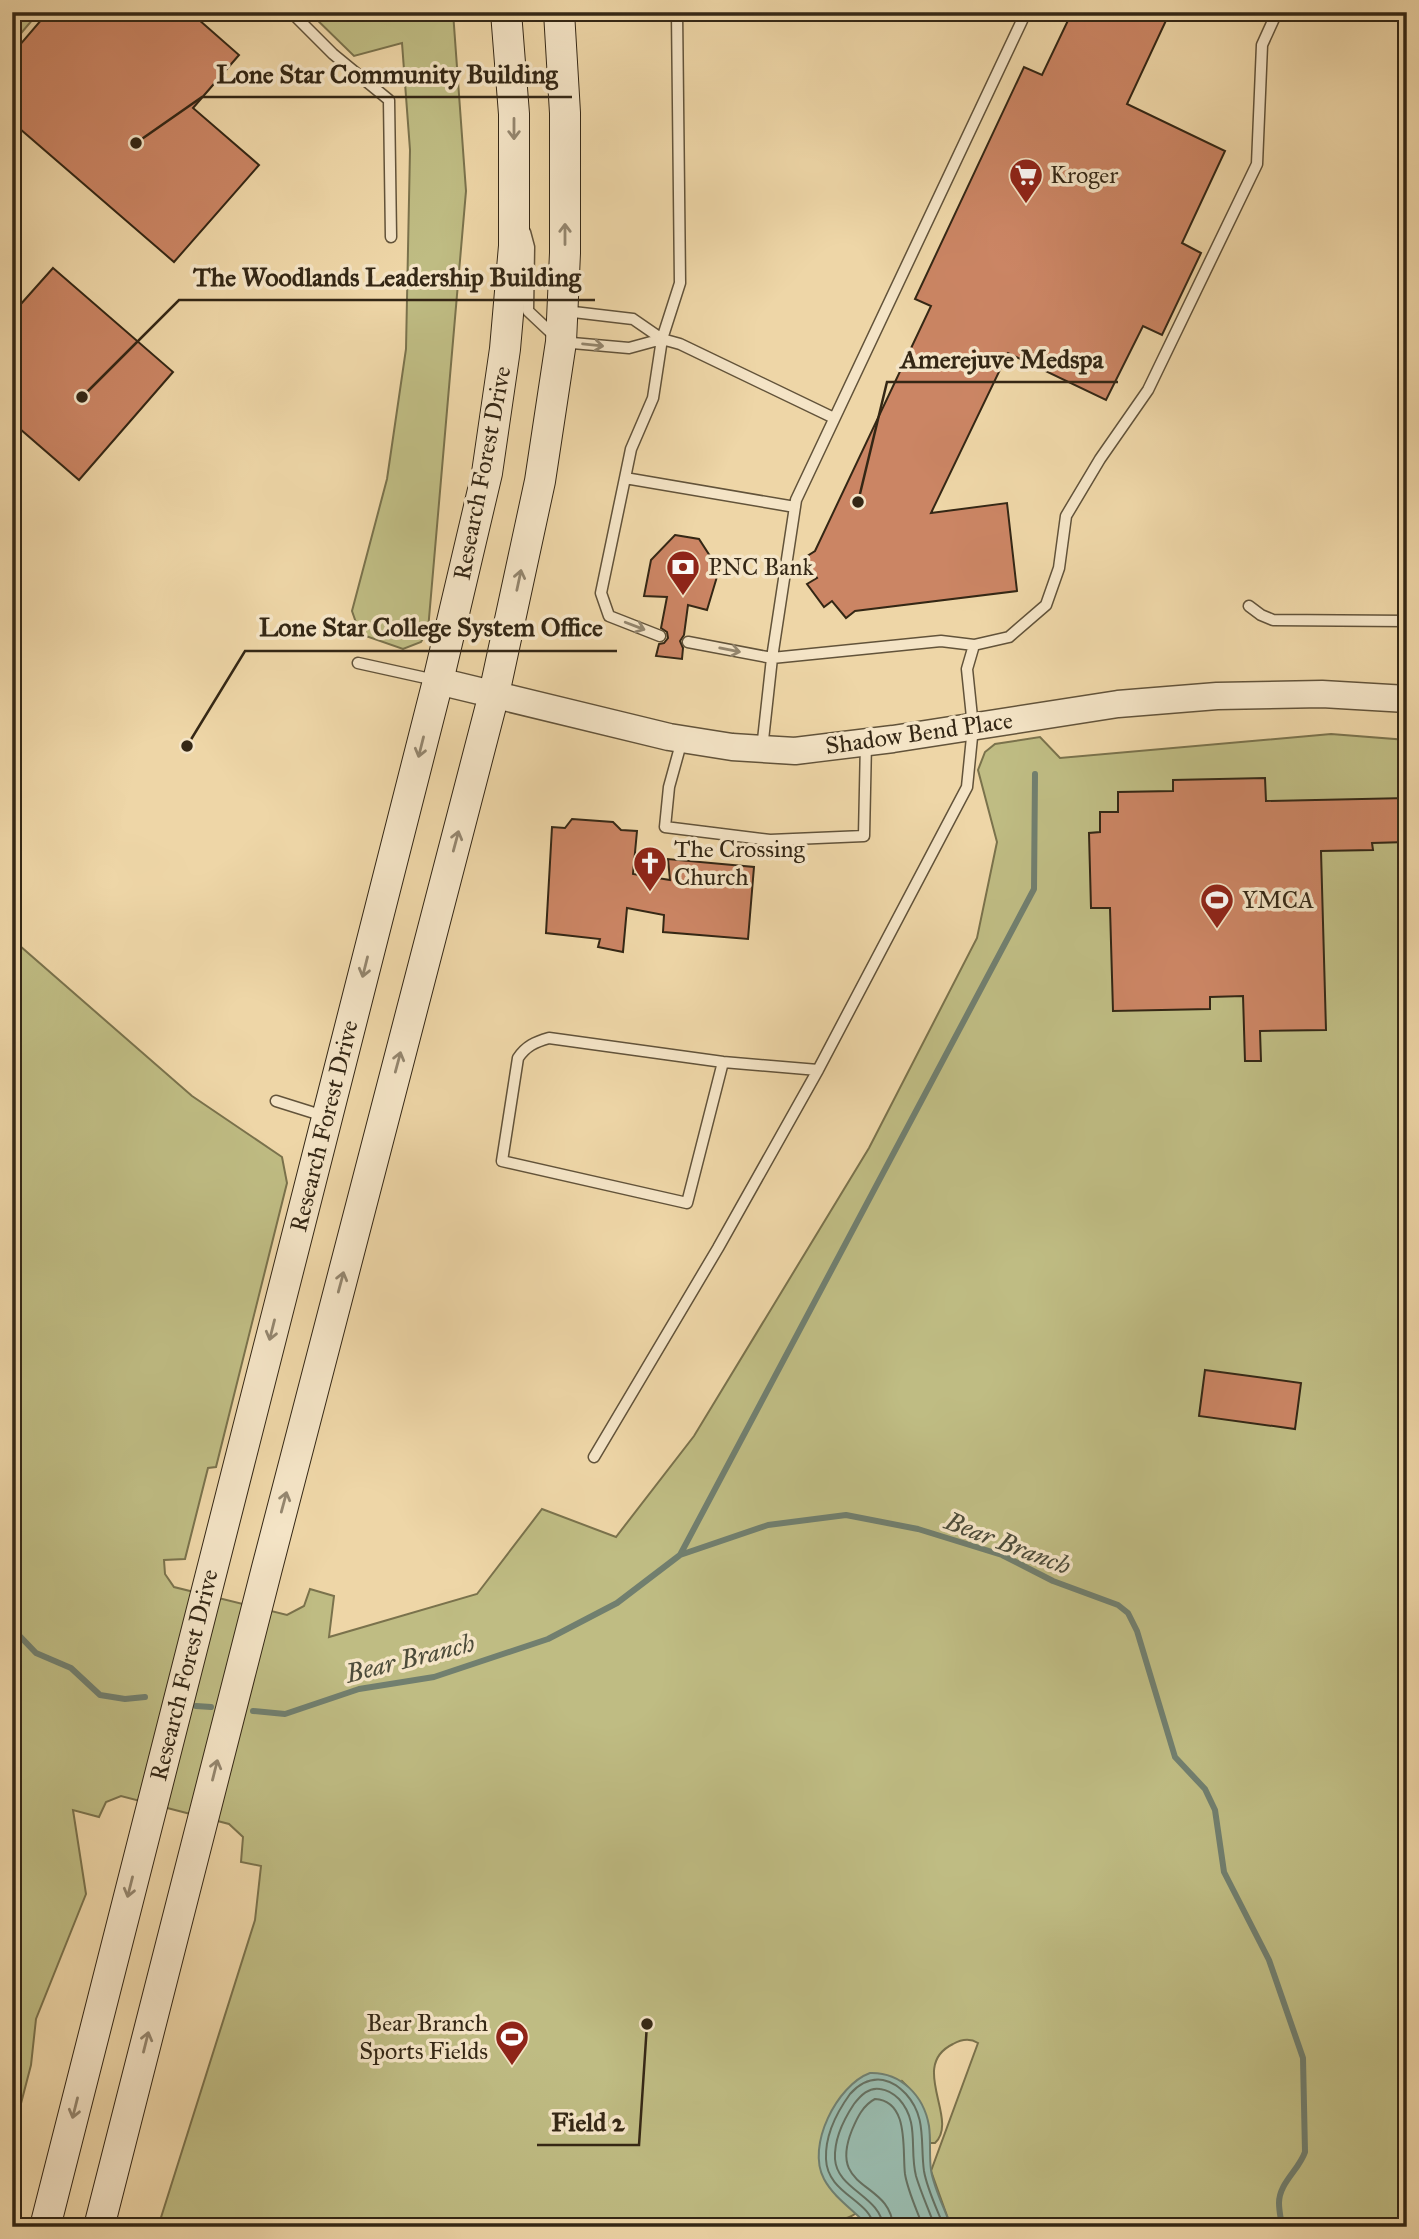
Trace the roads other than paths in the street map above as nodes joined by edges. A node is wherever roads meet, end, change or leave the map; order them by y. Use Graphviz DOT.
graph roads {
  1 [pos="291,12"];
  2 [pos="506,12"];
  3 [pos="559,12"];
  4 [pos="677,12"];
  5 [pos="1026,12"];
  6 [pos="1278,12"];
  7 [pos="514,200"];
  8 [pos="391,237"];
  9 [pos="562,311"];
  10 [pos="662,339"];
  11 [pos="561,342"];
  12 [pos="834,418"];
  13 [pos="625,478"];
  14 [pos="795,507"];
  15 [pos="1249,606"];
  16 [pos="1407,621"];
  17 [pos="660,636"];
  18 [pos="688,642"];
  19 [pos="974,645"];
  20 [pos="772,658"];
  21 [pos="358,663"];
  22 [pos="438,681"];
  23 [pos="494,694"];
  24 [pos="1407,699"];
  25 [pos="973,727"];
  26 [pos="682,739"];
  27 [pos="866,742"];
  28 [pos="762,749"];
  29 [pos="723,1062"];
  30 [pos="818,1070"];
  31 [pos="276,1101"];
  32 [pos="327,1117"];
  33 [pos="594,1457"];
  34 [pos="45,2227"];
  35 [pos="99,2227"];
  1 -- 8 [label="lane"];
  2 -- 7 [label="main road, Research Forest Drive, one-way"];
  9 -- 3 [label="main road, one-way"];
  4 -- 10 [label="lane"];
  5 -- 12 [label="lane"];
  6 -- 19 [label="lane"];
  7 -- 11 [label="lane"];
  7 -- 22 [label="main road, Research Forest Drive"];
  9 -- 10 [label="lane"];
  9 -- 11 [label="main road"];
  11 -- 10 [label="lane, one-way"];
  10 -- 12 [label="lane"];
  10 -- 13 [label="lane"];
  23 -- 11 [label="main road, one-way"];
  12 -- 14 [label="lane"];
  13 -- 14 [label="lane"];
  13 -- 17 [label="lane, one-way"];
  14 -- 20 [label="lane"];
  15 -- 16 [label="lane"];
  18 -- 20 [label="lane, one-way"];
  19 -- 20 [label="lane"];
  19 -- 25 [label="lane"];
  20 -- 28 [label="lane"];
  21 -- 22 [label="lane"];
  22 -- 23 [label="street, Shadow Bend Place"];
  22 -- 32 [label="main road, Research Forest Drive, one-way"];
  23 -- 26 [label="street, Shadow Bend Place"];
  35 -- 23 [label="main road, one-way"];
  24 -- 25 [label="street, Shadow Bend Place"];
  25 -- 27 [label="street, Shadow Bend Place"];
  25 -- 30 [label="lane"];
  26 -- 27 [label="lane"];
  26 -- 28 [label="street, Shadow Bend Place"];
  27 -- 28 [label="street, Shadow Bend Place"];
  29 -- 29 [label="lane"];
  29 -- 30 [label="lane"];
  30 -- 33 [label="lane"];
  31 -- 32 [label="lane"];
  32 -- 34 [label="main road, Research Forest Drive, one-way"];
}
